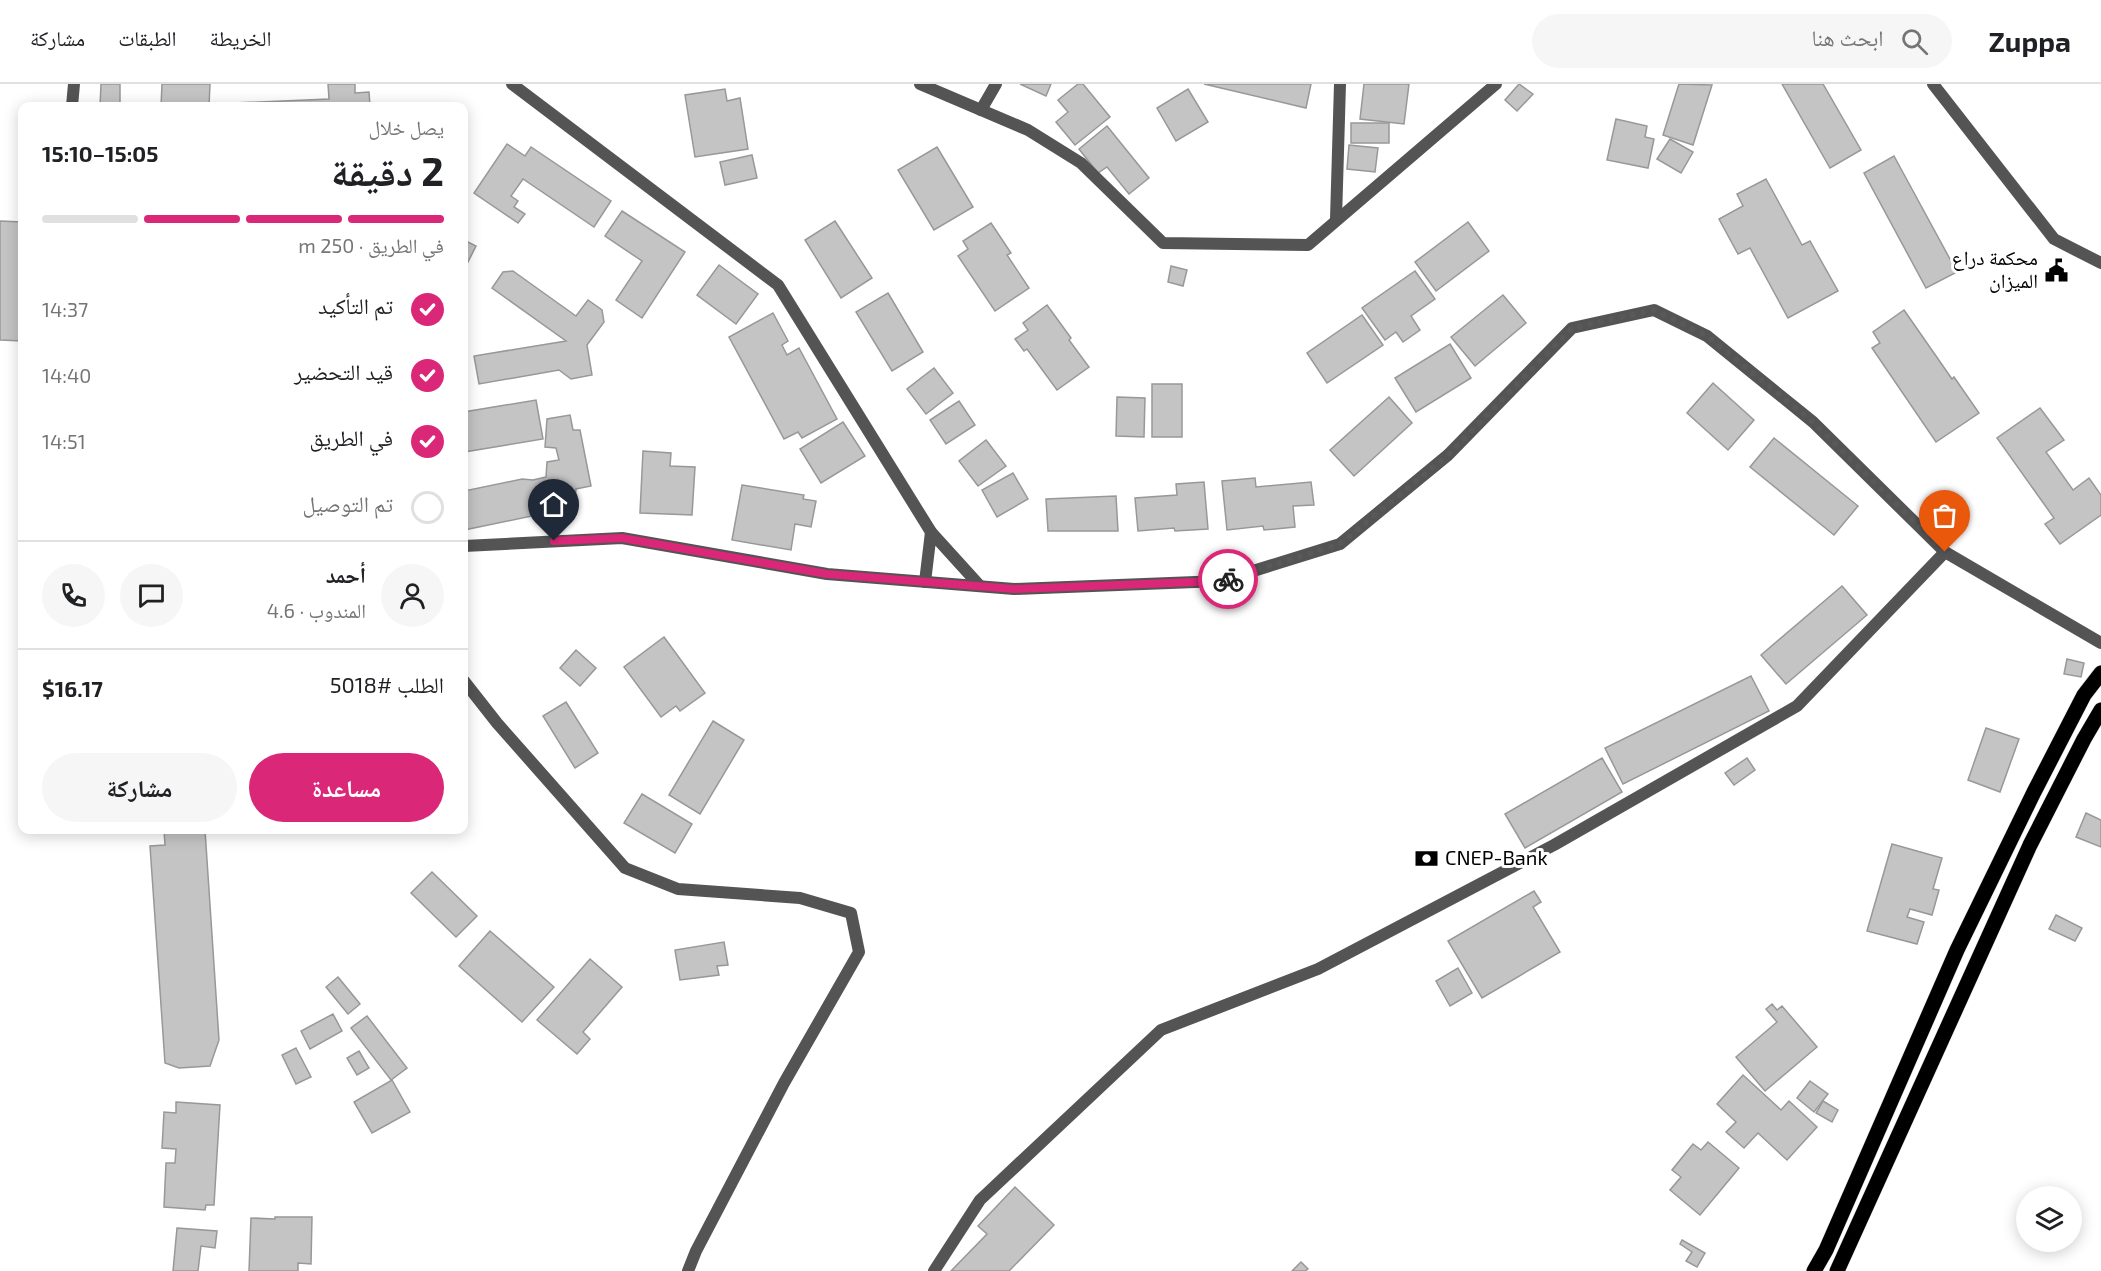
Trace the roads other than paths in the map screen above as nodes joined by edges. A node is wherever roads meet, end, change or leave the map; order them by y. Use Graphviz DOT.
graph roads {
  1 [pos="74,84"];
  2 [pos="512,84"];
  3 [pos="920,84"];
  4 [pos="996,84"];
  5 [pos="1340,84"];
  6 [pos="1496,84"];
  7 [pos="1933,84"];
  8 [pos="72,102"];
  9 [pos="981,110"];
  10 [pos="1336,219"];
  11 [pos="2101,263"];
  12 [pos="931,532"];
  13 [pos="468,546"];
  14 [pos="1945,552"];
  15 [pos="925,582"];
  16 [pos="980,586"];
  17 [pos="2101,643"];
  18 [pos="2101,673"];
  19 [pos="468,686"];
  20 [pos="2101,710"];
  21 [pos="688,1271"];
  22 [pos="934,1271"];
  23 [pos="1814,1271"];
  24 [pos="1837,1271"];
  1 -- 8 [label="street"];
  2 -- 12 [label="street"];
  3 -- 9 [label="street"];
  4 -- 9 [label="street"];
  5 -- 10 [label="street"];
  6 -- 10 [label="street"];
  7 -- 11 [label="street"];
  9 -- 10 [label="street"];
  12 -- 15 [label="street"];
  12 -- 16 [label="street"];
  13 -- 15 [label="street"];
  14 -- 16 [label="street"];
  14 -- 17 [label="street"];
  14 -- 22 [label="street"];
  15 -- 16 [label="street"];
  18 -- 23 [label="main road"];
  19 -- 21 [label="street"];
  20 -- 24 [label="main road"];
}
